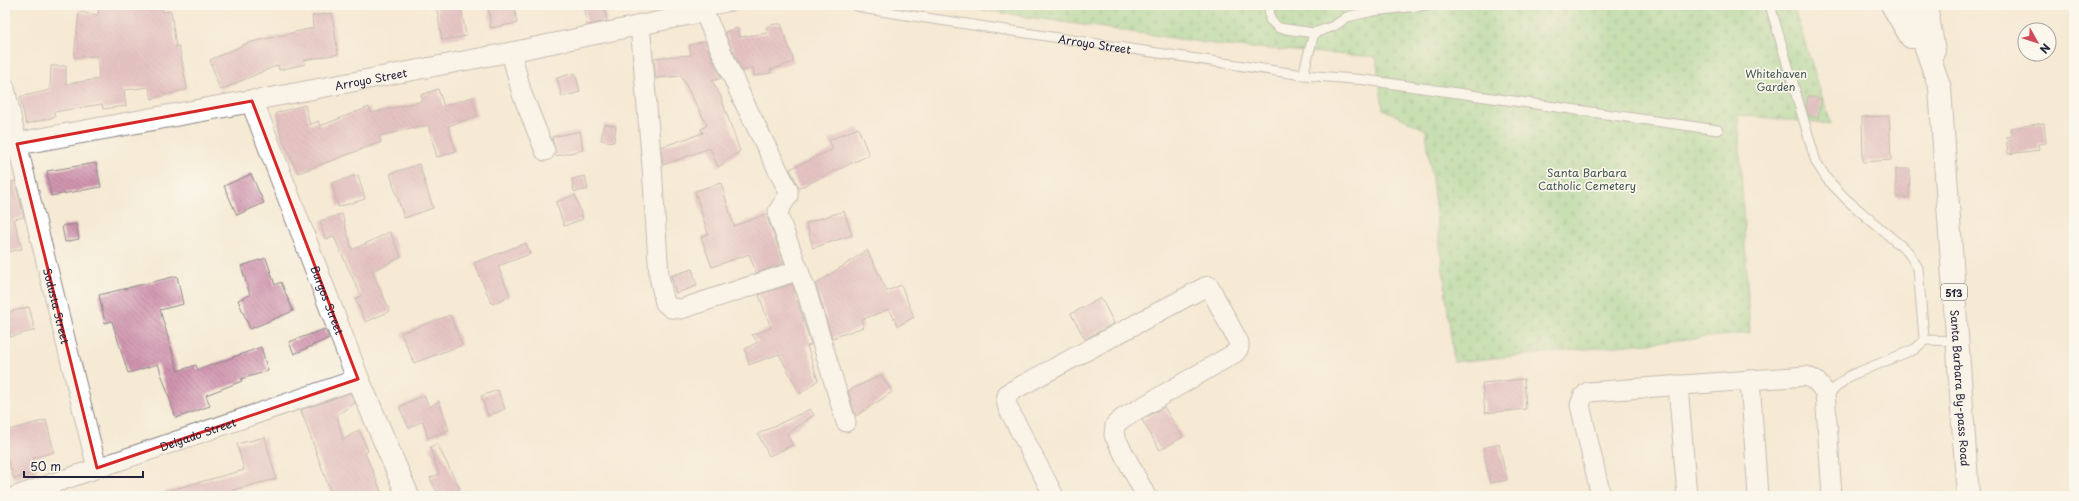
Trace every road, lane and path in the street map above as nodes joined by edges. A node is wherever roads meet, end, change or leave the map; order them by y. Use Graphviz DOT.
graph roads {
  1 [pos="736,5"];
  2 [pos="854,5"];
  3 [pos="1269,5"];
  4 [pos="1426,5"];
  5 [pos="1770,5"];
  6 [pos="1892,5"];
  7 [pos="1910,5"];
  8 [pos="1926,5"];
  9 [pos="1939,5"];
  10 [pos="678,11"];
  11 [pos="704,12"];
  12 [pos="640,24"];
  13 [pos="1314,33"];
  14 [pos="511,52"];
  15 [pos="1303,75"];
  16 [pos="5,88"];
  17 [pos="1940,88"];
  18 [pos="252,102"];
  19 [pos="1718,130"];
  20 [pos="11,145"];
  21 [pos="545,151"];
  22 [pos="799,270"];
  23 [pos="1926,339"];
  24 [pos="1957,341"];
  25 [pos="358,379"];
  26 [pos="1750,380"];
  27 [pos="1678,385"];
  28 [pos="1825,397"];
  29 [pos="846,422"];
  30 [pos="97,468"];
  31 [pos="16,496"];
  32 [pos="408,496"];
  33 [pos="1054,496"];
  34 [pos="1146,496"];
  35 [pos="1601,496"];
  36 [pos="1687,496"];
  37 [pos="1758,496"];
  38 [pos="1832,496"];
  39 [pos="1968,496"];
  1 -- 11 [label="lane, Arroyo Street"];
  2 -- 15 [label="lane, Arroyo Street"];
  3 -- 13 [label="lane"];
  4 -- 13 [label="lane"];
  5 -- 23 [label="lane"];
  6 -- 17 [label="main road, 513"];
  7 -- 17 [label="main road, 513"];
  8 -- 17 [label="main road"];
  9 -- 17 [label="main road"];
  10 -- 11 [label="street, Arroyo Street"];
  10 -- 12 [label="street, Arroyo Street"];
  11 -- 22 [label="street"];
  12 -- 14 [label="street, Arroyo Street"];
  12 -- 22 [label="street"];
  13 -- 15 [label="lane"];
  14 -- 18 [label="street, Arroyo Street"];
  14 -- 21 [label="street"];
  15 -- 19 [label="lane, Arroyo Street"];
  16 -- 20 [label="street, Sodusta Street"];
  17 -- 24 [label="main road, Santa Barbara By-pass Road / 513"];
  18 -- 20 [label="main road, Arroyo Street"];
  18 -- 25 [label="main road, Burgos Street"];
  20 -- 30 [label="street, Sodusta Street"];
  22 -- 29 [label="street"];
  23 -- 24 [label="lane"];
  23 -- 28 [label="lane"];
  24 -- 39 [label="main road, Santa Barbara By-pass Road / 513"];
  25 -- 30 [label="street, Delgado Street"];
  25 -- 32 [label="main road, Burgos Street"];
  26 -- 27 [label="street"];
  26 -- 28 [label="street"];
  26 -- 37 [label="street"];
  27 -- 35 [label="street"];
  27 -- 36 [label="street"];
  28 -- 38 [label="street"];
  30 -- 31 [label="street, Delgado Street"];
  33 -- 34 [label="street"];
}
